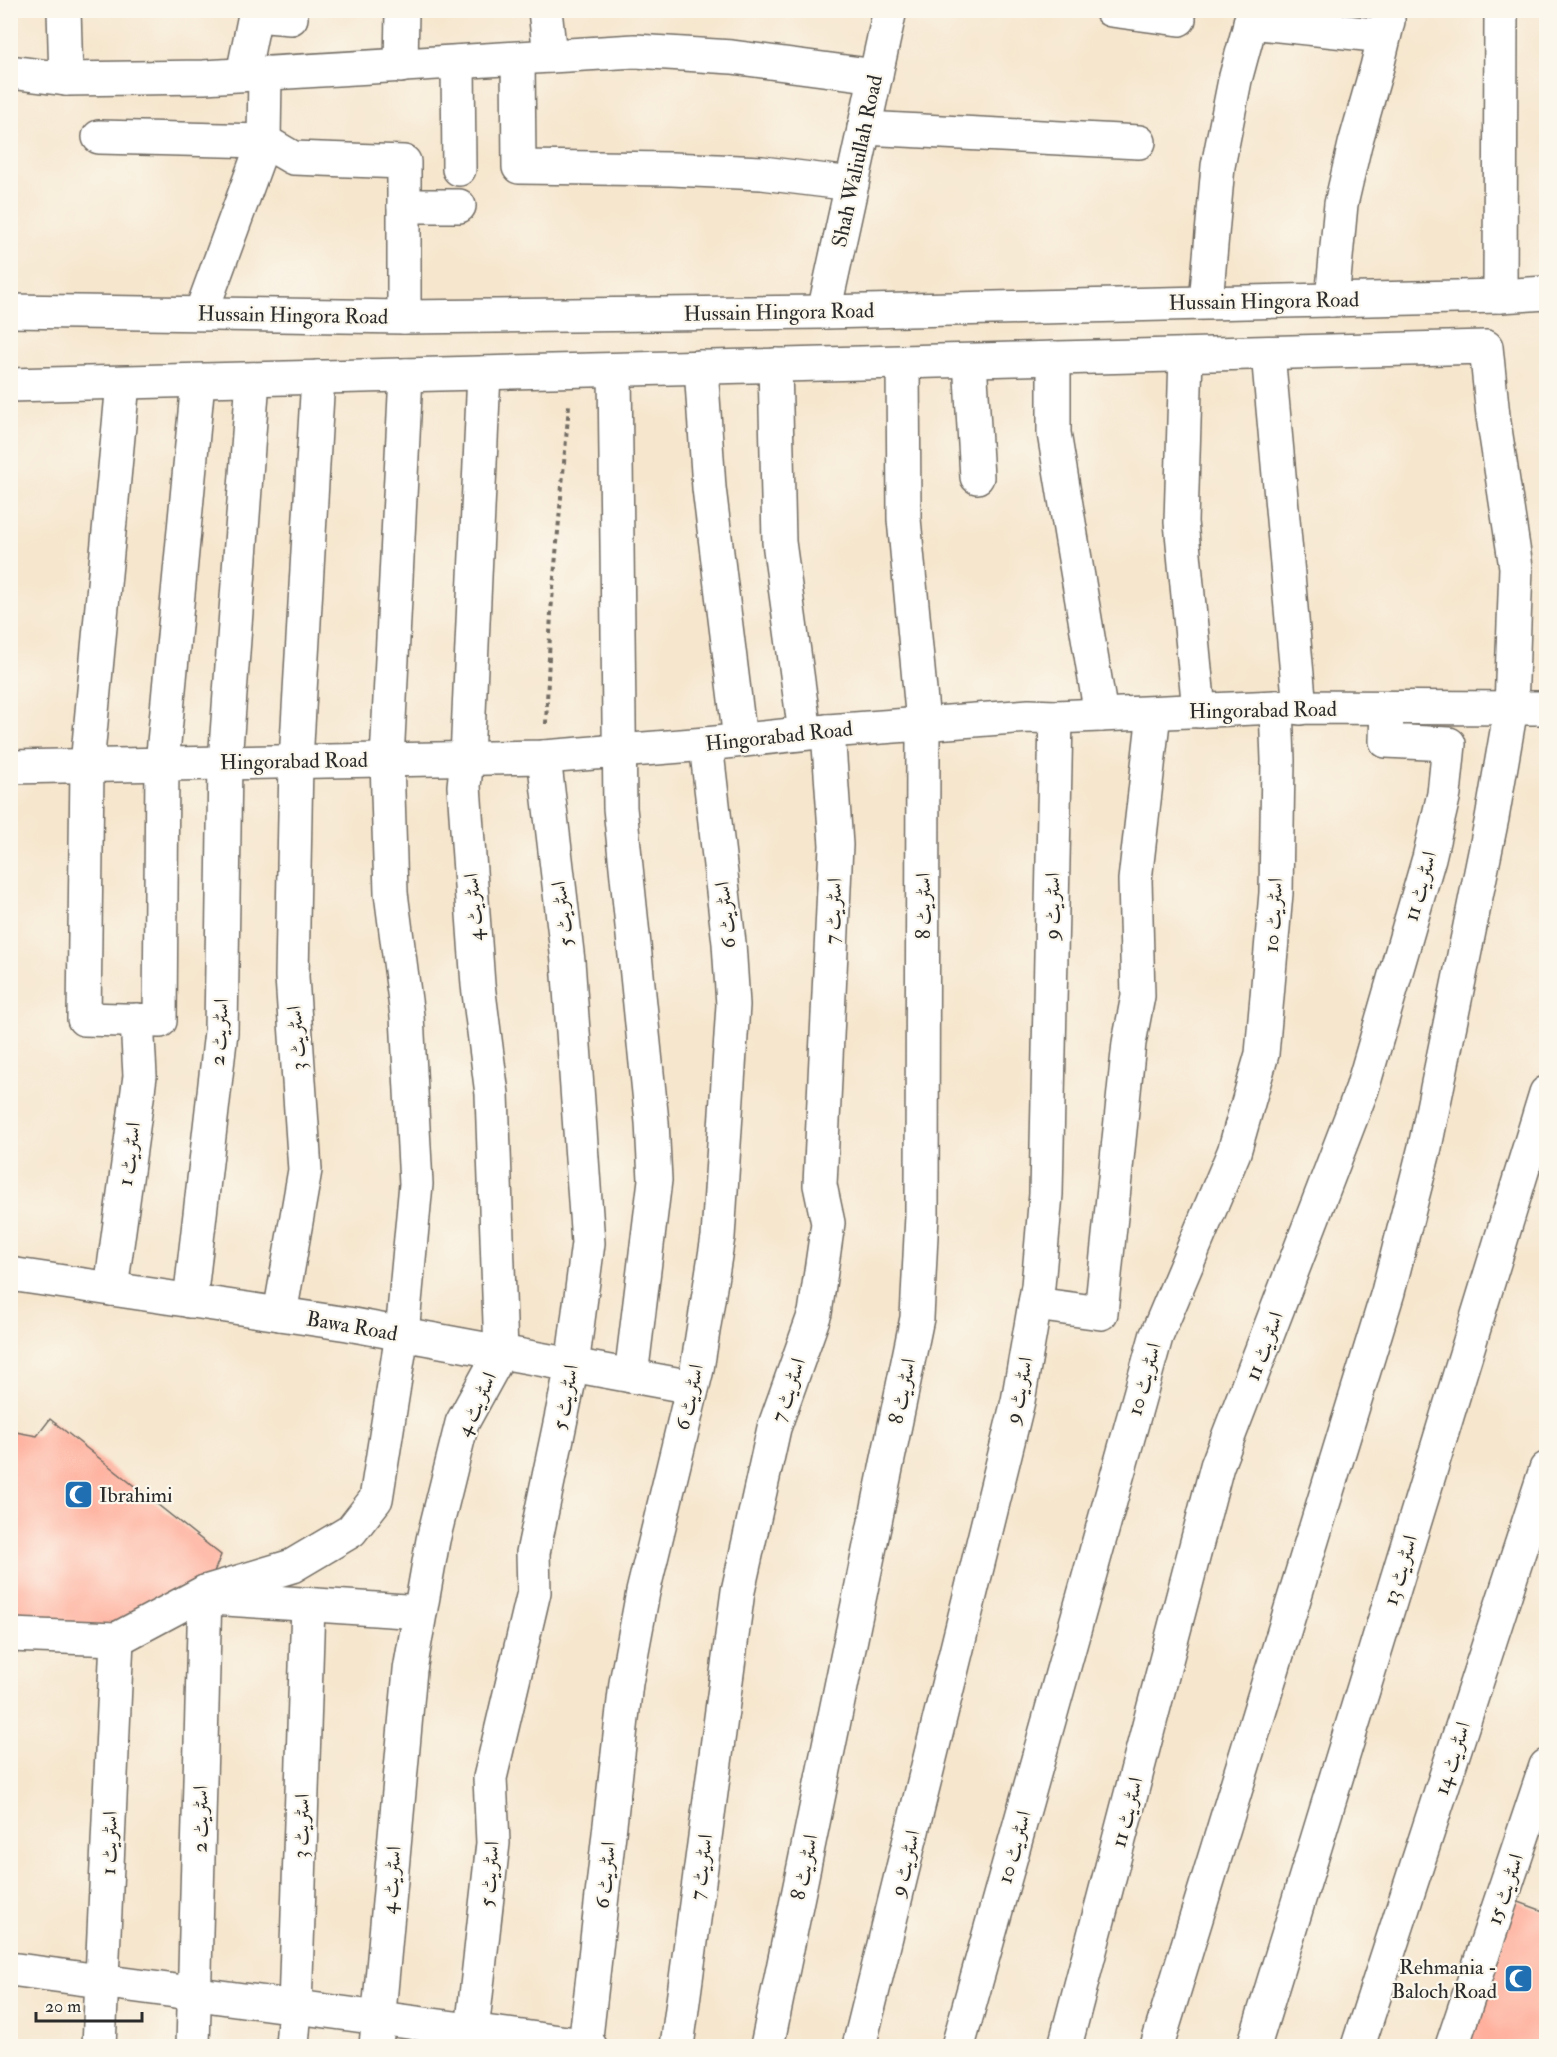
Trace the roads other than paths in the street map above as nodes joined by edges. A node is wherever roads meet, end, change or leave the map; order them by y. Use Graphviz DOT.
graph roads {
  1 [pos="64,10"];
  2 [pos="402,10"];
  3 [pos="544,10"];
  4 [pos="890,10"];
  5 [pos="1111,10"];
  6 [pos="1501,10"];
  7 [pos="1252,16"];
  8 [pos="291,18"];
  9 [pos="1179,19"];
  10 [pos="1386,23"];
  11 [pos="550,56"];
  12 [pos="518,58"];
  13 [pos="458,62"];
  14 [pos="401,66"];
  15 [pos="10,72"];
  16 [pos="254,74"];
  17 [pos="876,76"];
  18 [pos="66,79"];
  19 [pos="864,128"];
  20 [pos="99,137"];
  21 [pos="264,141"];
  22 [pos="1139,142"];
  23 [pos="459,169"];
  24 [pos="852,184"];
  25 [pos="404,206"];
  26 [pos="459,206"];
  27 [pos="1546,293"];
  28 [pos="1500,296"];
  29 [pos="1332,300"];
  30 [pos="1206,302"];
  31 [pos="10,311"];
  32 [pos="824,312"];
  33 [pos="201,313"];
  34 [pos="404,317"];
  35 [pos="1268,352"];
  36 [pos="1186,355"];
  37 [pos="1054,358"];
  38 [pos="970,361"];
  39 [pos="903,362"];
  40 [pos="775,366"];
  41 [pos="701,367"];
  42 [pos="615,370"];
  43 [pos="484,373"];
  44 [pos="406,375"];
  45 [pos="318,377"];
  46 [pos="253,379"];
  47 [pos="198,381"];
  48 [pos="123,383"];
  49 [pos="10,385"];
  50 [pos="977,477"];
  51 [pos="1288,708"];
  52 [pos="1387,708"];
  53 [pos="1511,708"];
  54 [pos="1546,708"];
  55 [pos="1199,711"];
  56 [pos="1154,713"];
  57 [pos="1101,715"];
  58 [pos="1056,717"];
  59 [pos="923,723"];
  60 [pos="817,732"];
  61 [pos="740,740"];
  62 [pos="706,744"];
  63 [pos="620,751"];
  64 [pos="544,757"];
  65 [pos="467,758"];
  66 [pos="387,760"];
  67 [pos="296,761"];
  68 [pos="225,762"];
  69 [pos="162,764"];
  70 [pos="87,765"];
  71 [pos="10,767"];
  72 [pos="137,1020"];
  73 [pos="1546,1093"];
  74 [pos="10,1274"];
  75 [pos="111,1289"];
  76 [pos="190,1301"];
  77 [pos="1035,1304"];
  78 [pos="280,1314"];
  79 [pos="402,1334"];
  80 [pos="501,1352"];
  81 [pos="572,1366"];
  82 [pos="631,1376"];
  83 [pos="692,1387"];
  84 [pos="1546,1470"];
  85 [pos="201,1596"];
  86 [pos="308,1605"];
  87 [pos="420,1612"];
  88 [pos="10,1635"];
  89 [pos="117,1639"];
  90 [pos="1546,1766"];
  91 [pos="10,1969"];
  92 [pos="103,1982"];
  93 [pos="195,1994"];
  94 [pos="295,2008"];
  95 [pos="377,2033"];
  96 [pos="487,2037"];
  97 [pos="99,2046"];
  98 [pos="193,2046"];
  99 [pos="292,2046"];
  100 [pos="587,2046"];
  101 [pos="677,2046"];
  102 [pos="767,2046"];
  103 [pos="859,2046"];
  104 [pos="958,2046"];
  105 [pos="1065,2046"];
  106 [pos="1157,2046"];
  107 [pos="1254,2046"];
  108 [pos="1358,2046"];
  109 [pos="1452,2046"];
  1 -- 18 [label="street"];
  2 -- 14 [label="street"];
  3 -- 11 [label="street"];
  4 -- 17 [label="street, Shah Waliullah Road"];
  5 -- 9 [label="street"];
  6 -- 28 [label="street"];
  7 -- 10 [label="street"];
  7 -- 30 [label="street"];
  8 -- 16 [label="street"];
  10 -- 29 [label="street"];
  11 -- 12 [label="street"];
  11 -- 17 [label="street"];
  12 -- 13 [label="street"];
  12 -- 24 [label="street"];
  13 -- 14 [label="street"];
  13 -- 23 [label="street"];
  14 -- 16 [label="street"];
  15 -- 18 [label="street"];
  16 -- 18 [label="street"];
  16 -- 21 [label="street"];
  17 -- 19 [label="street, Shah Waliullah Road"];
  19 -- 22 [label="street"];
  19 -- 24 [label="street, Shah Waliullah Road"];
  20 -- 21 [label="street"];
  21 -- 25 [label="street"];
  21 -- 33 [label="street"];
  24 -- 32 [label="street, Shah Waliullah Road"];
  25 -- 26 [label="street"];
  25 -- 34 [label="street"];
  27 -- 28 [label="street, Hussain Hingora Road"];
  28 -- 29 [label="street, Hussain Hingora Road"];
  29 -- 30 [label="street, Hussain Hingora Road"];
  30 -- 32 [label="street, Hussain Hingora Road"];
  31 -- 33 [label="street, Hussain Hingora Road"];
  32 -- 34 [label="street, Hussain Hingora Road"];
  33 -- 34 [label="street, Hussain Hingora Road"];
  35 -- 36 [label="street"];
  35 -- 51 [label="street, اسٹریٹ 10"];
  35 -- 53 [label="street"];
  36 -- 37 [label="street"];
  36 -- 55 [label="street"];
  37 -- 38 [label="street"];
  37 -- 57 [label="street"];
  38 -- 39 [label="street"];
  38 -- 50 [label="street"];
  39 -- 40 [label="street"];
  39 -- 59 [label="street, اسٹریٹ 8"];
  40 -- 41 [label="street"];
  40 -- 60 [label="street, اسٹریٹ 7"];
  41 -- 42 [label="street"];
  41 -- 61 [label="street"];
  42 -- 43 [label="street"];
  42 -- 63 [label="street"];
  43 -- 44 [label="street"];
  43 -- 65 [label="street, اسٹریٹ 4"];
  44 -- 45 [label="street"];
  44 -- 66 [label="street"];
  45 -- 46 [label="street"];
  45 -- 67 [label="street, اسٹریٹ 3"];
  46 -- 47 [label="street"];
  46 -- 68 [label="street, اسٹریٹ 2"];
  47 -- 48 [label="street"];
  47 -- 69 [label="street"];
  48 -- 49 [label="street"];
  48 -- 70 [label="street"];
  51 -- 52 [label="street, Hingorabad Road"];
  51 -- 55 [label="street, Hingorabad Road"];
  51 -- 104 [label="street, اسٹریٹ 10"];
  52 -- 53 [label="street, Hingorabad Road"];
  52 -- 105 [label="street, اسٹریٹ 11"];
  53 -- 54 [label="street, Hingorabad Road"];
  53 -- 106 [label="street"];
  55 -- 56 [label="street, Hingorabad Road"];
  56 -- 57 [label="street, Hingorabad Road"];
  56 -- 77 [label="street"];
  57 -- 58 [label="street, Hingorabad Road"];
  58 -- 59 [label="street, Hingorabad Road"];
  58 -- 77 [label="street, اسٹریٹ 9"];
  59 -- 60 [label="street, Hingorabad Road"];
  59 -- 102 [label="street, اسٹریٹ 8"];
  60 -- 61 [label="street, Hingorabad Road"];
  60 -- 101 [label="street, اسٹریٹ 7"];
  61 -- 62 [label="street, Hingorabad Road"];
  62 -- 63 [label="street, Hingorabad Road"];
  62 -- 83 [label="street, اسٹریٹ 6"];
  63 -- 64 [label="street, Hingorabad Road"];
  63 -- 82 [label="street"];
  64 -- 65 [label="street, Hingorabad Road"];
  64 -- 81 [label="street, اسٹریٹ 5"];
  65 -- 66 [label="street, Hingorabad Road"];
  65 -- 80 [label="street, اسٹریٹ 4"];
  66 -- 67 [label="street, Hingorabad Road"];
  66 -- 79 [label="street"];
  67 -- 68 [label="street, Hingorabad Road"];
  67 -- 78 [label="street, اسٹریٹ 3"];
  68 -- 69 [label="street, Hingorabad Road"];
  68 -- 76 [label="street, اسٹریٹ 2"];
  69 -- 70 [label="street, Hingorabad Road"];
  69 -- 72 [label="street"];
  70 -- 71 [label="street, Hingorabad Road"];
  70 -- 72 [label="street"];
  72 -- 75 [label="street, اسٹریٹ 1"];
  73 -- 107 [label="street, اسٹریٹ 13"];
  74 -- 75 [label="street, Bawa Road"];
  75 -- 76 [label="street, Bawa Road"];
  76 -- 78 [label="street, Bawa Road"];
  77 -- 103 [label="street, اسٹریٹ 9"];
  78 -- 79 [label="street, Bawa Road"];
  79 -- 80 [label="street, Bawa Road"];
  79 -- 85 [label="street"];
  80 -- 81 [label="street, Bawa Road"];
  80 -- 87 [label="street, اسٹریٹ 4"];
  81 -- 82 [label="street, Bawa Road"];
  81 -- 96 [label="street, اسٹریٹ 5"];
  82 -- 83 [label="street, Bawa Road"];
  83 -- 100 [label="street, اسٹریٹ 6"];
  84 -- 108 [label="street, اسٹریٹ 14"];
  85 -- 86 [label="street"];
  85 -- 89 [label="street"];
  85 -- 93 [label="street, اسٹریٹ 2"];
  86 -- 87 [label="street"];
  86 -- 94 [label="street, اسٹریٹ 3"];
  87 -- 95 [label="street, اسٹریٹ 4"];
  88 -- 89 [label="street"];
  89 -- 92 [label="street, اسٹریٹ 1"];
  90 -- 109 [label="street, اسٹریٹ 15"];
  91 -- 92 [label="street"];
  92 -- 93 [label="street"];
  92 -- 97 [label="street, اسٹریٹ 1"];
  93 -- 94 [label="street"];
  93 -- 98 [label="street, اسٹریٹ 2"];
  94 -- 95 [label="street"];
  94 -- 99 [label="street, اسٹریٹ 3"];
  95 -- 96 [label="street"];
  96 -- 100 [label="street"];
}
